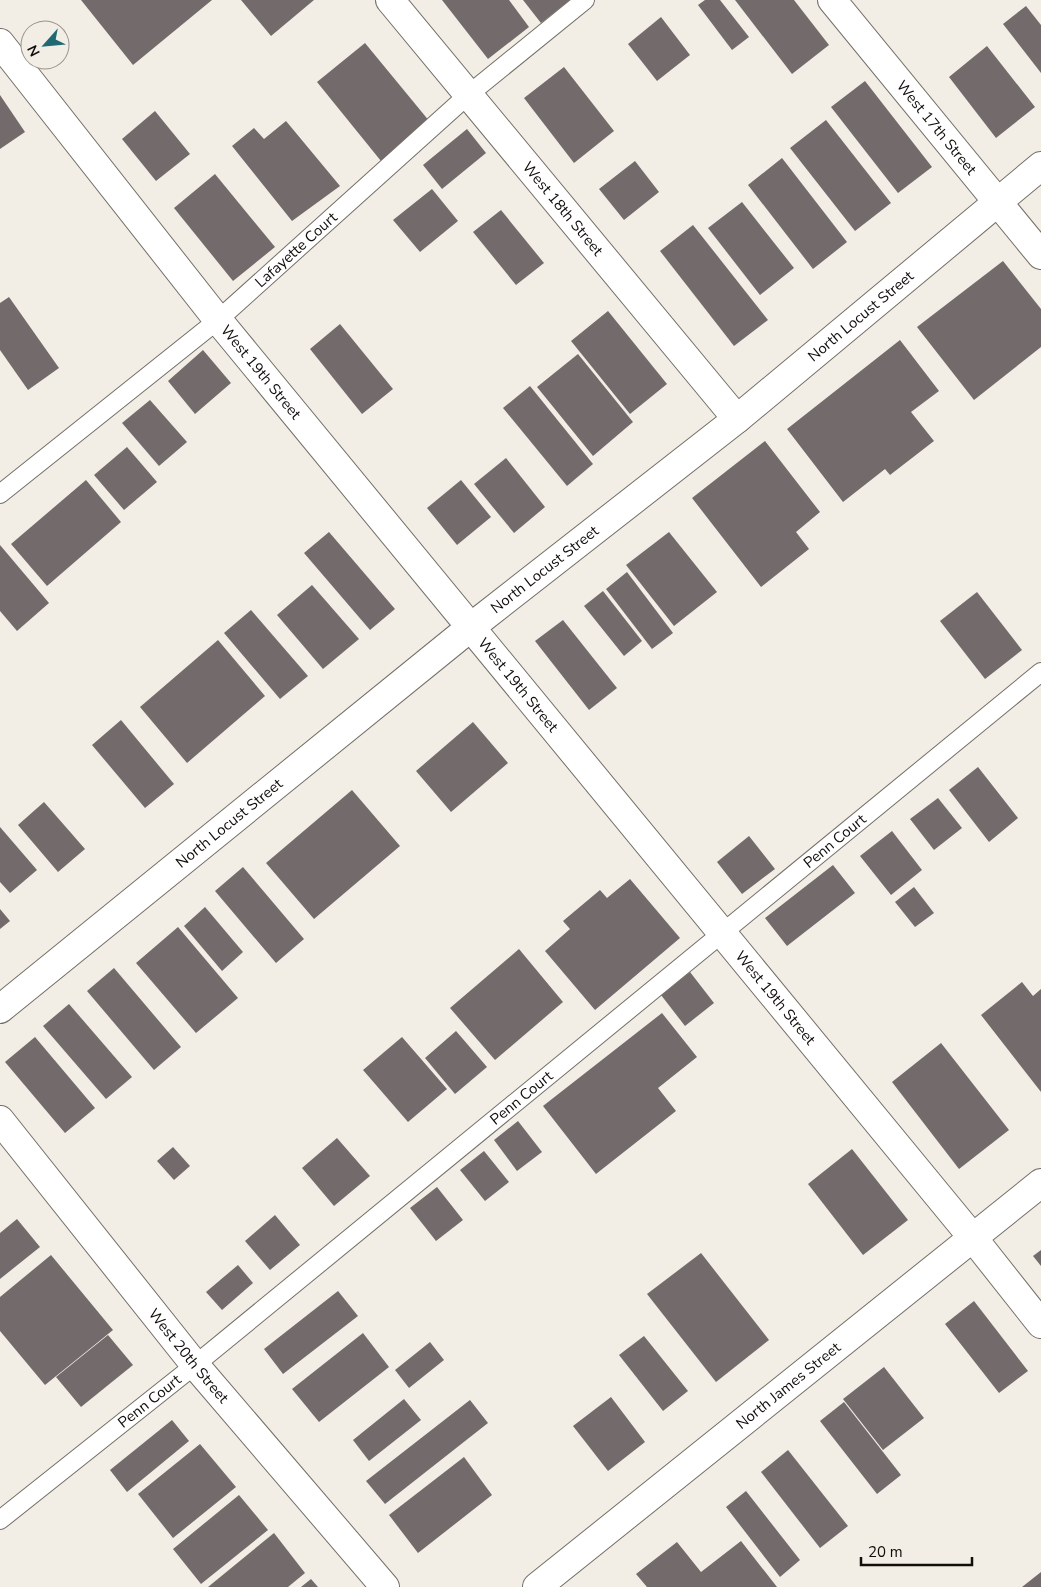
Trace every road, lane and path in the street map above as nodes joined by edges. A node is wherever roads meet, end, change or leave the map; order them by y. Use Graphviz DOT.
graph roads {
  1 [pos="390,0"];
  2 [pos="586,0"];
  3 [pos="832,0"];
  4 [pos="0,43"];
  5 [pos="468,96"];
  6 [pos="1041,166"];
  7 [pos="998,200"];
  8 [pos="1041,255"];
  9 [pos="218,320"];
  10 [pos="737,418"];
  11 [pos="0,494"];
  12 [pos="472,627"];
  13 [pos="1041,672"];
  14 [pos="723,933"];
  15 [pos="0,1009"];
  16 [pos="0,1120"];
  17 [pos="1041,1184"];
  18 [pos="974,1238"];
  19 [pos="1041,1324"];
  20 [pos="195,1365"];
  21 [pos="0,1520"];
  22 [pos="385,1587"];
  23 [pos="537,1587"];
  1 -- 5 [label="street, West 18th Street"];
  2 -- 5 [label="lane, Lafayette Court"];
  3 -- 7 [label="street, West 17th Street"];
  4 -- 9 [label="street, West 19th Street"];
  5 -- 9 [label="lane, Lafayette Court"];
  5 -- 10 [label="street, West 18th Street"];
  6 -- 7 [label="street, North Locust Street"];
  7 -- 8 [label="street, West 17th Street"];
  7 -- 10 [label="street, North Locust Street"];
  9 -- 11 [label="lane, Lafayette Court"];
  9 -- 12 [label="street, West 19th Street"];
  10 -- 12 [label="street, North Locust Street"];
  12 -- 14 [label="street, West 19th Street"];
  12 -- 15 [label="street, North Locust Street"];
  13 -- 14 [label="lane, Penn Court"];
  14 -- 18 [label="street, West 19th Street"];
  14 -- 20 [label="lane, Penn Court"];
  16 -- 20 [label="street, West 20th Street"];
  17 -- 18 [label="street, North James Street"];
  18 -- 19 [label="street, West 19th Street"];
  18 -- 23 [label="street, North James Street"];
  20 -- 21 [label="lane, Penn Court"];
  20 -- 22 [label="street, West 20th Street"];
}
